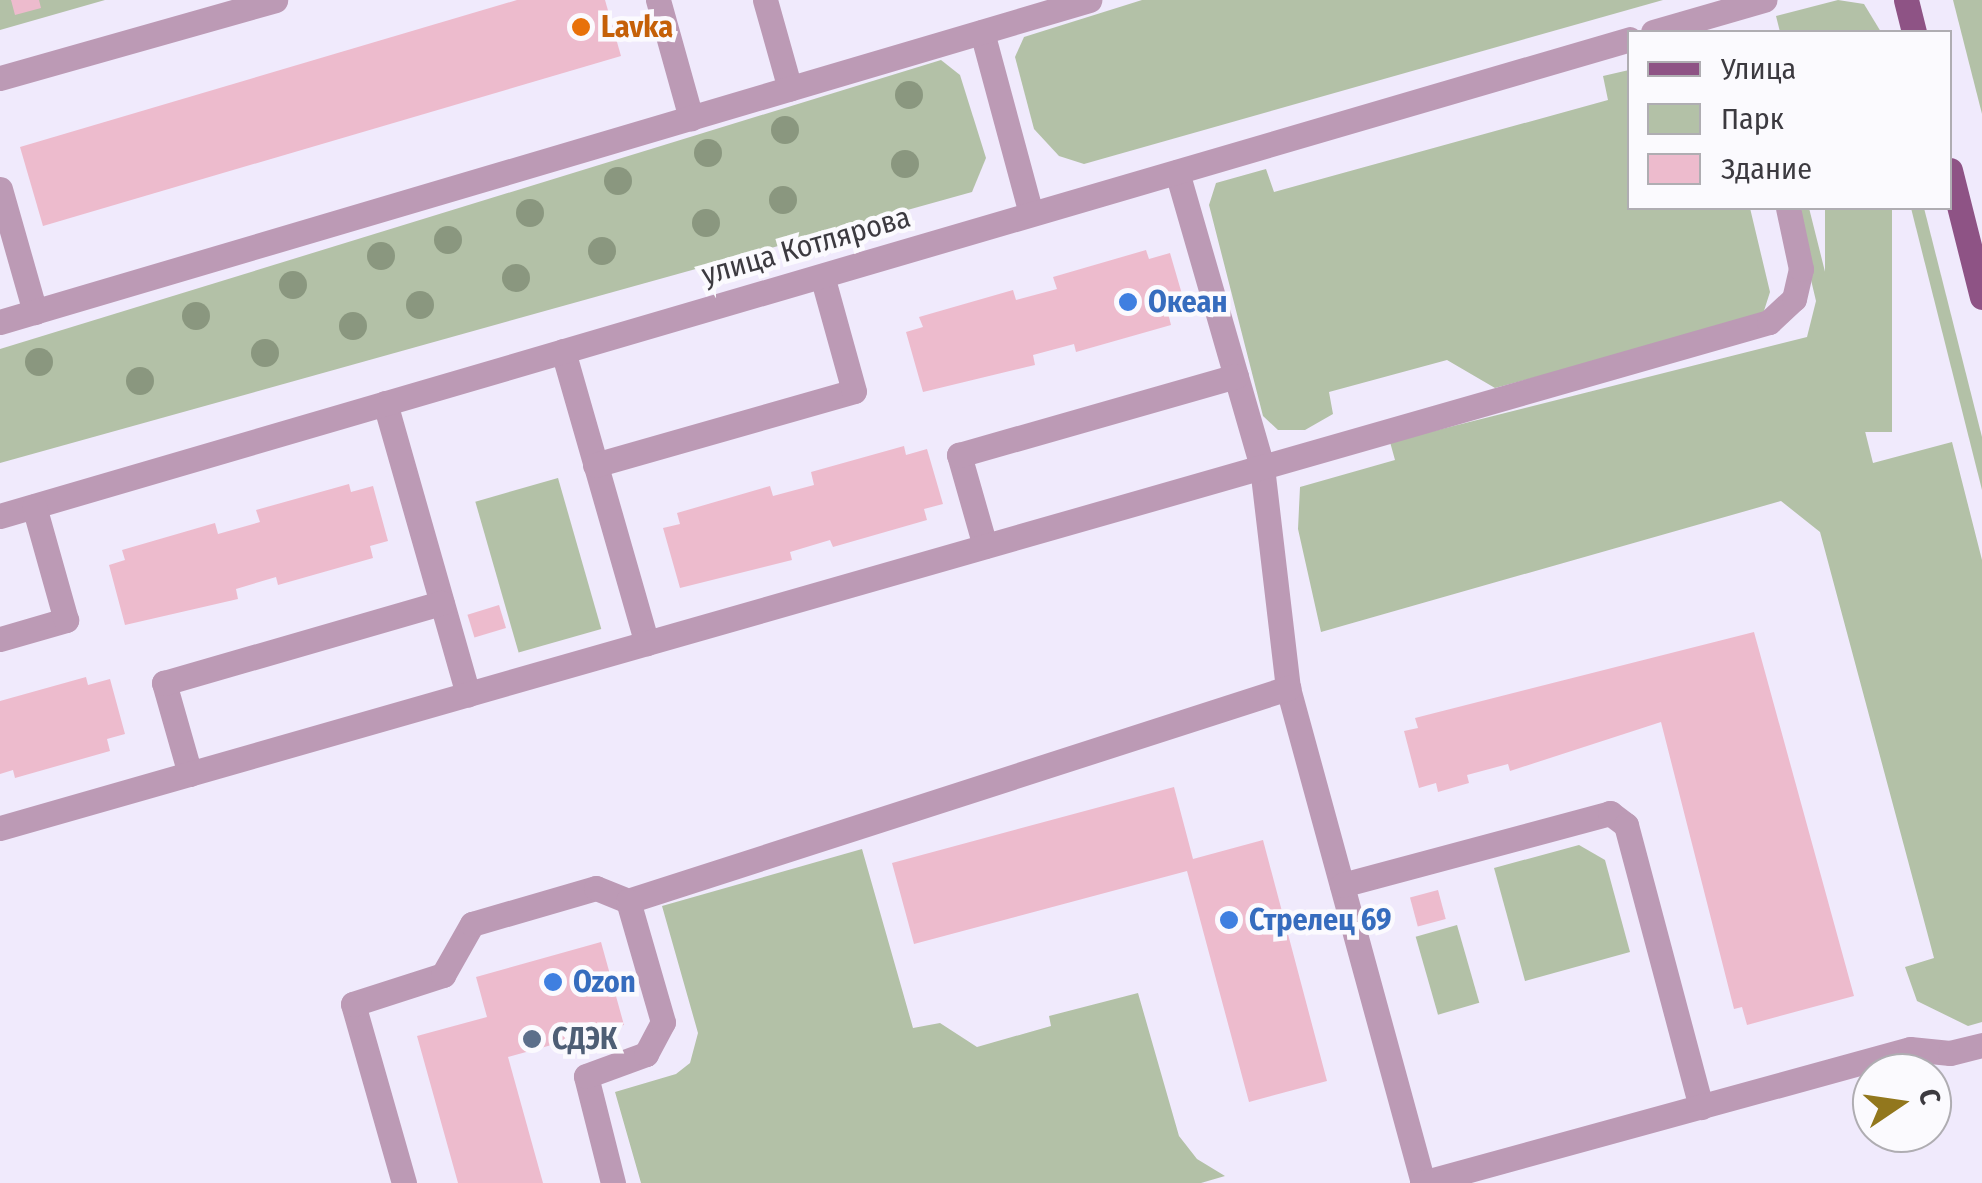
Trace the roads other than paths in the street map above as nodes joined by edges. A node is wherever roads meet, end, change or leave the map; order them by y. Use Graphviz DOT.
graph roads {
  1 [pos="275,0"];
  2 [pos="658,0"];
  3 [pos="765,0"];
  4 [pos="1090,0"];
  5 [pos="1764,0"];
  6 [pos="1906,0"];
  7 [pos="1739,13"];
  8 [pos="1662,30"];
  9 [pos="1914,30"];
  10 [pos="982,32"];
  11 [pos="1627,41"];
  12 [pos="0,78"];
  13 [pos="790,89"];
  14 [pos="691,118"];
  15 [pos="1177,172"];
  16 [pos="1952,178"];
  17 [pos="0,189"];
  18 [pos="1788,210"];
  19 [pos="1032,214"];
  20 [pos="822,276"];
  21 [pos="1982,297"];
  22 [pos="35,312"];
  23 [pos="0,322"];
  24 [pos="563,351"];
  25 [pos="1236,376"];
  26 [pos="386,404"];
  27 [pos="595,465"];
  28 [pos="1262,467"];
  29 [pos="34,506"];
  30 [pos="0,516"];
  31 [pos="985,546"];
  32 [pos="442,603"];
  33 [pos="0,639"];
  34 [pos="646,643"];
  35 [pos="1288,688"];
  36 [pos="468,694"];
  37 [pos="190,774"];
  38 [pos="0,828"];
  39 [pos="1342,885"];
  40 [pos="628,901"];
  41 [pos="1982,1045"];
  42 [pos="1700,1106"];
  43 [pos="404,1183"];
  44 [pos="613,1183"];
  45 [pos="1423,1183"];
  1 -- 12 [label="street"];
  2 -- 14 [label="street"];
  3 -- 13 [label="street"];
  4 -- 10 [label="street"];
  5 -- 7 [label="street"];
  6 -- 9 [label="main road"];
  7 -- 8 [label="street"];
  10 -- 13 [label="street"];
  10 -- 19 [label="street"];
  11 -- 15 [label="street, улица Котлярова"];
  13 -- 14 [label="street"];
  14 -- 22 [label="street"];
  15 -- 19 [label="street, улица Котлярова"];
  15 -- 25 [label="street"];
  16 -- 21 [label="main road"];
  17 -- 22 [label="street"];
  18 -- 28 [label="street"];
  19 -- 20 [label="street, улица Котлярова"];
  20 -- 24 [label="street, улица Котлярова"];
  20 -- 27 [label="street"];
  22 -- 23 [label="street"];
  24 -- 26 [label="street, улица Котлярова"];
  24 -- 27 [label="street"];
  25 -- 28 [label="street"];
  25 -- 31 [label="street"];
  26 -- 29 [label="street, улица Котлярова"];
  26 -- 32 [label="street"];
  27 -- 34 [label="street"];
  28 -- 31 [label="street"];
  28 -- 35 [label="street"];
  29 -- 30 [label="street, улица Котлярова"];
  29 -- 33 [label="street"];
  31 -- 34 [label="street"];
  32 -- 36 [label="street"];
  32 -- 37 [label="street"];
  34 -- 36 [label="street"];
  35 -- 39 [label="street"];
  35 -- 40 [label="street"];
  36 -- 37 [label="street"];
  37 -- 38 [label="street"];
  39 -- 42 [label="street"];
  39 -- 45 [label="street"];
  40 -- 43 [label="street"];
  40 -- 44 [label="street"];
  41 -- 42 [label="street"];
  42 -- 45 [label="street"];
}
